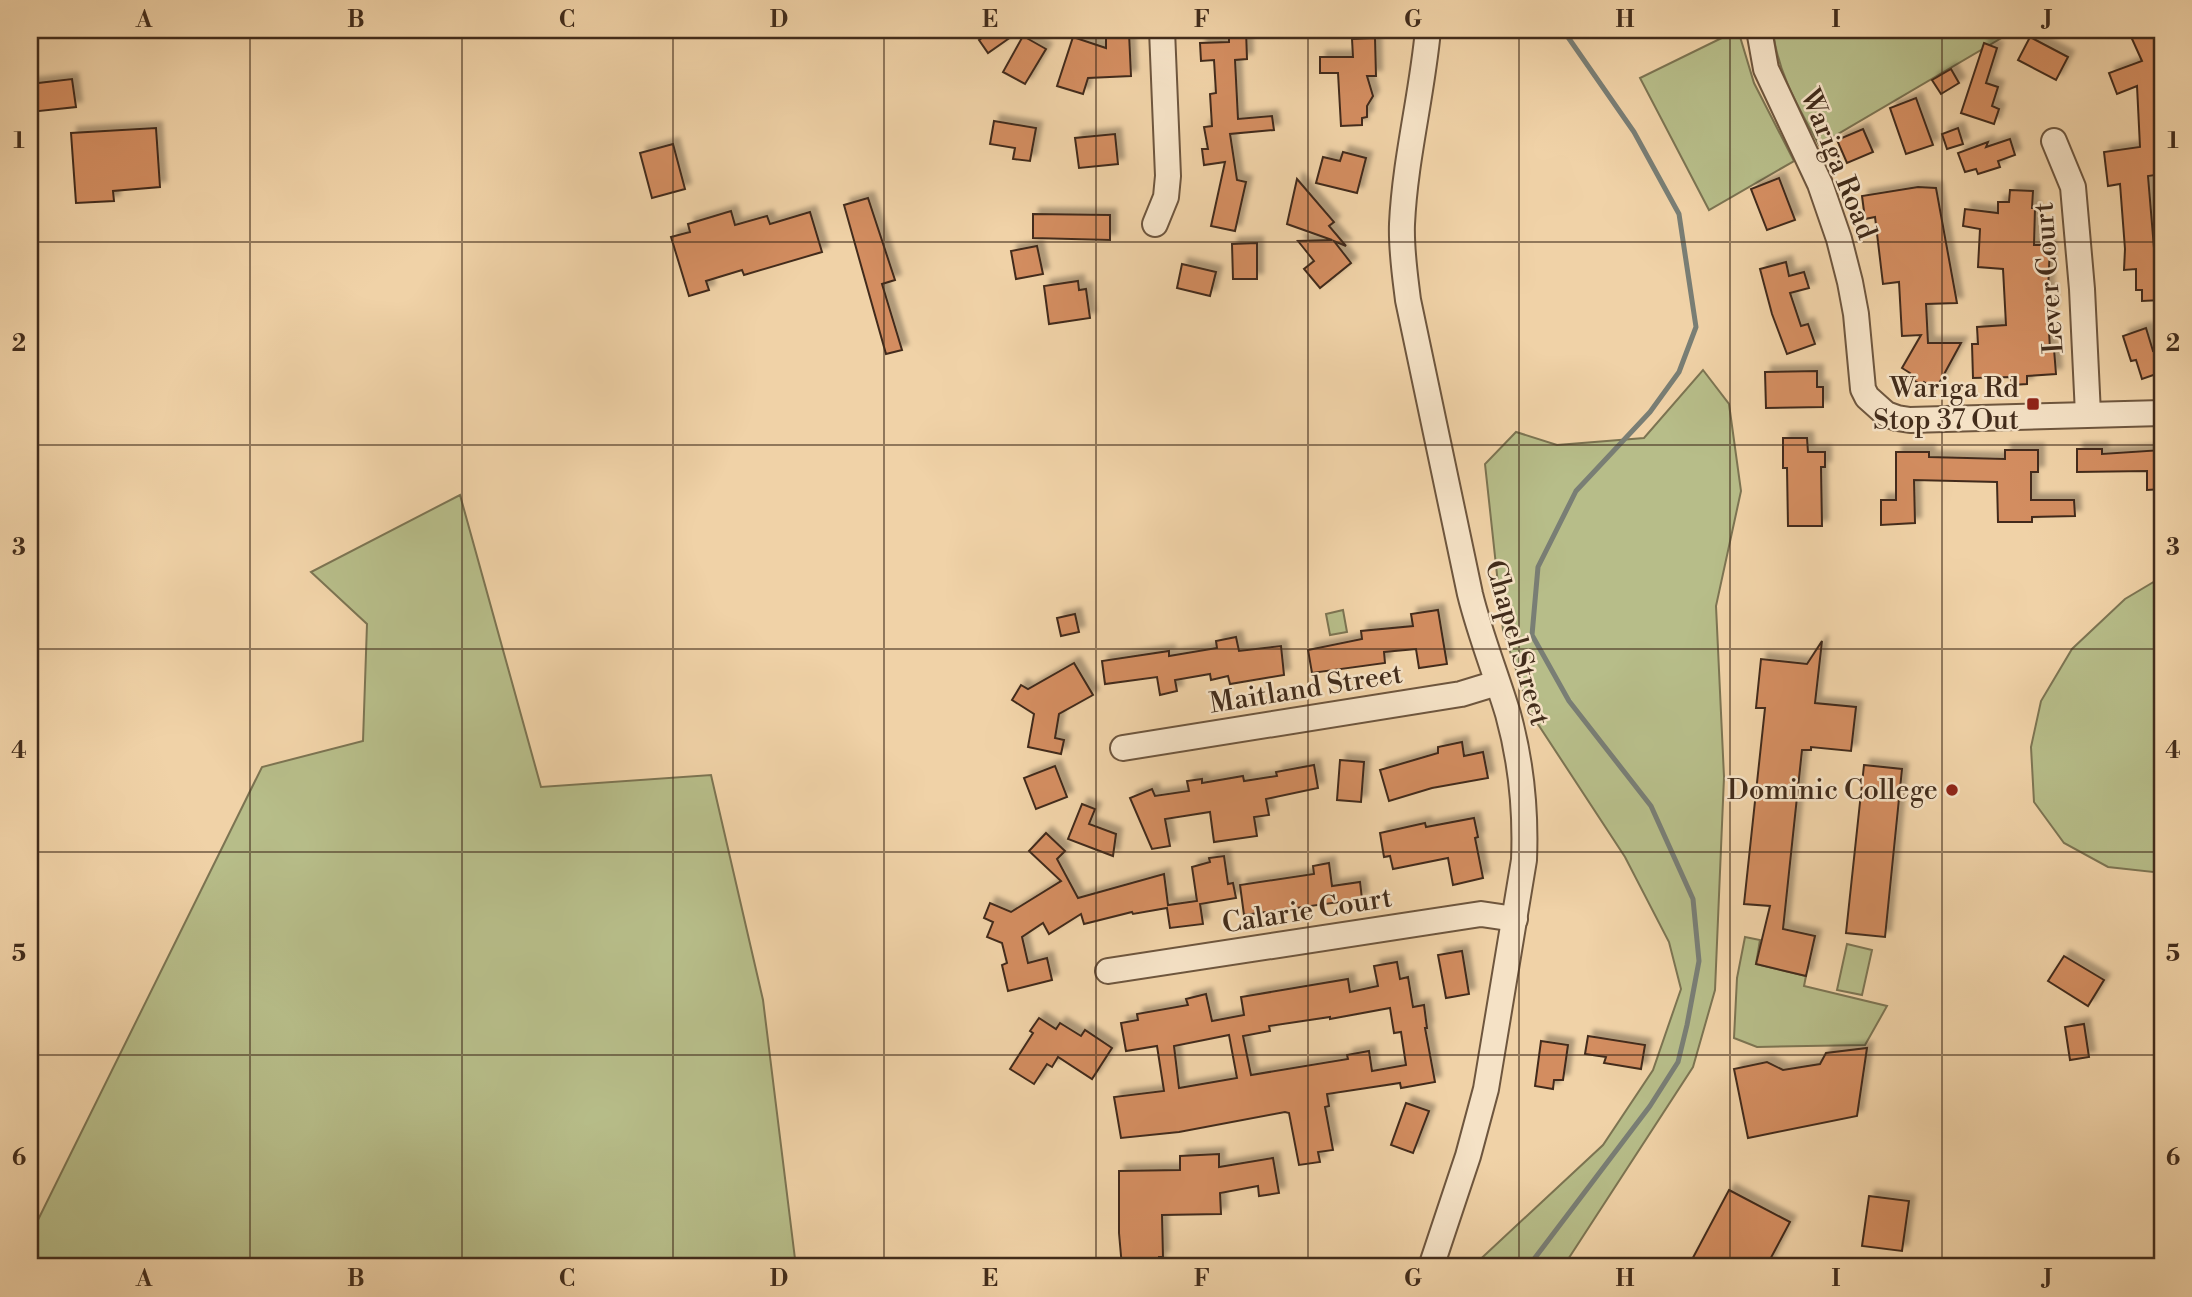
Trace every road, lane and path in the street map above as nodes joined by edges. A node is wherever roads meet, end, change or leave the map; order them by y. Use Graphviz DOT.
graph roads {
  1 [pos="1162,30"];
  2 [pos="1428,30"];
  3 [pos="1759,30"];
  4 [pos="2054,141"];
  5 [pos="1155,224"];
  6 [pos="2162,413"];
  7 [pos="2088,414"];
  8 [pos="1497,683"];
  9 [pos="1123,748"];
  10 [pos="1515,919"];
  11 [pos="1108,971"];
  12 [pos="1431,1267"];
  1 -- 5 [label="street"];
  2 -- 8 [label="street, Chapel Street"];
  3 -- 7 [label="street, Wariga Road"];
  4 -- 7 [label="street, Lever Court"];
  6 -- 7 [label="street, Wariga Road"];
  8 -- 9 [label="street, Maitland Street"];
  8 -- 10 [label="street, Chapel Street"];
  10 -- 11 [label="street, Calarie Court"];
  10 -- 12 [label="street, Chapel Street"];
}
